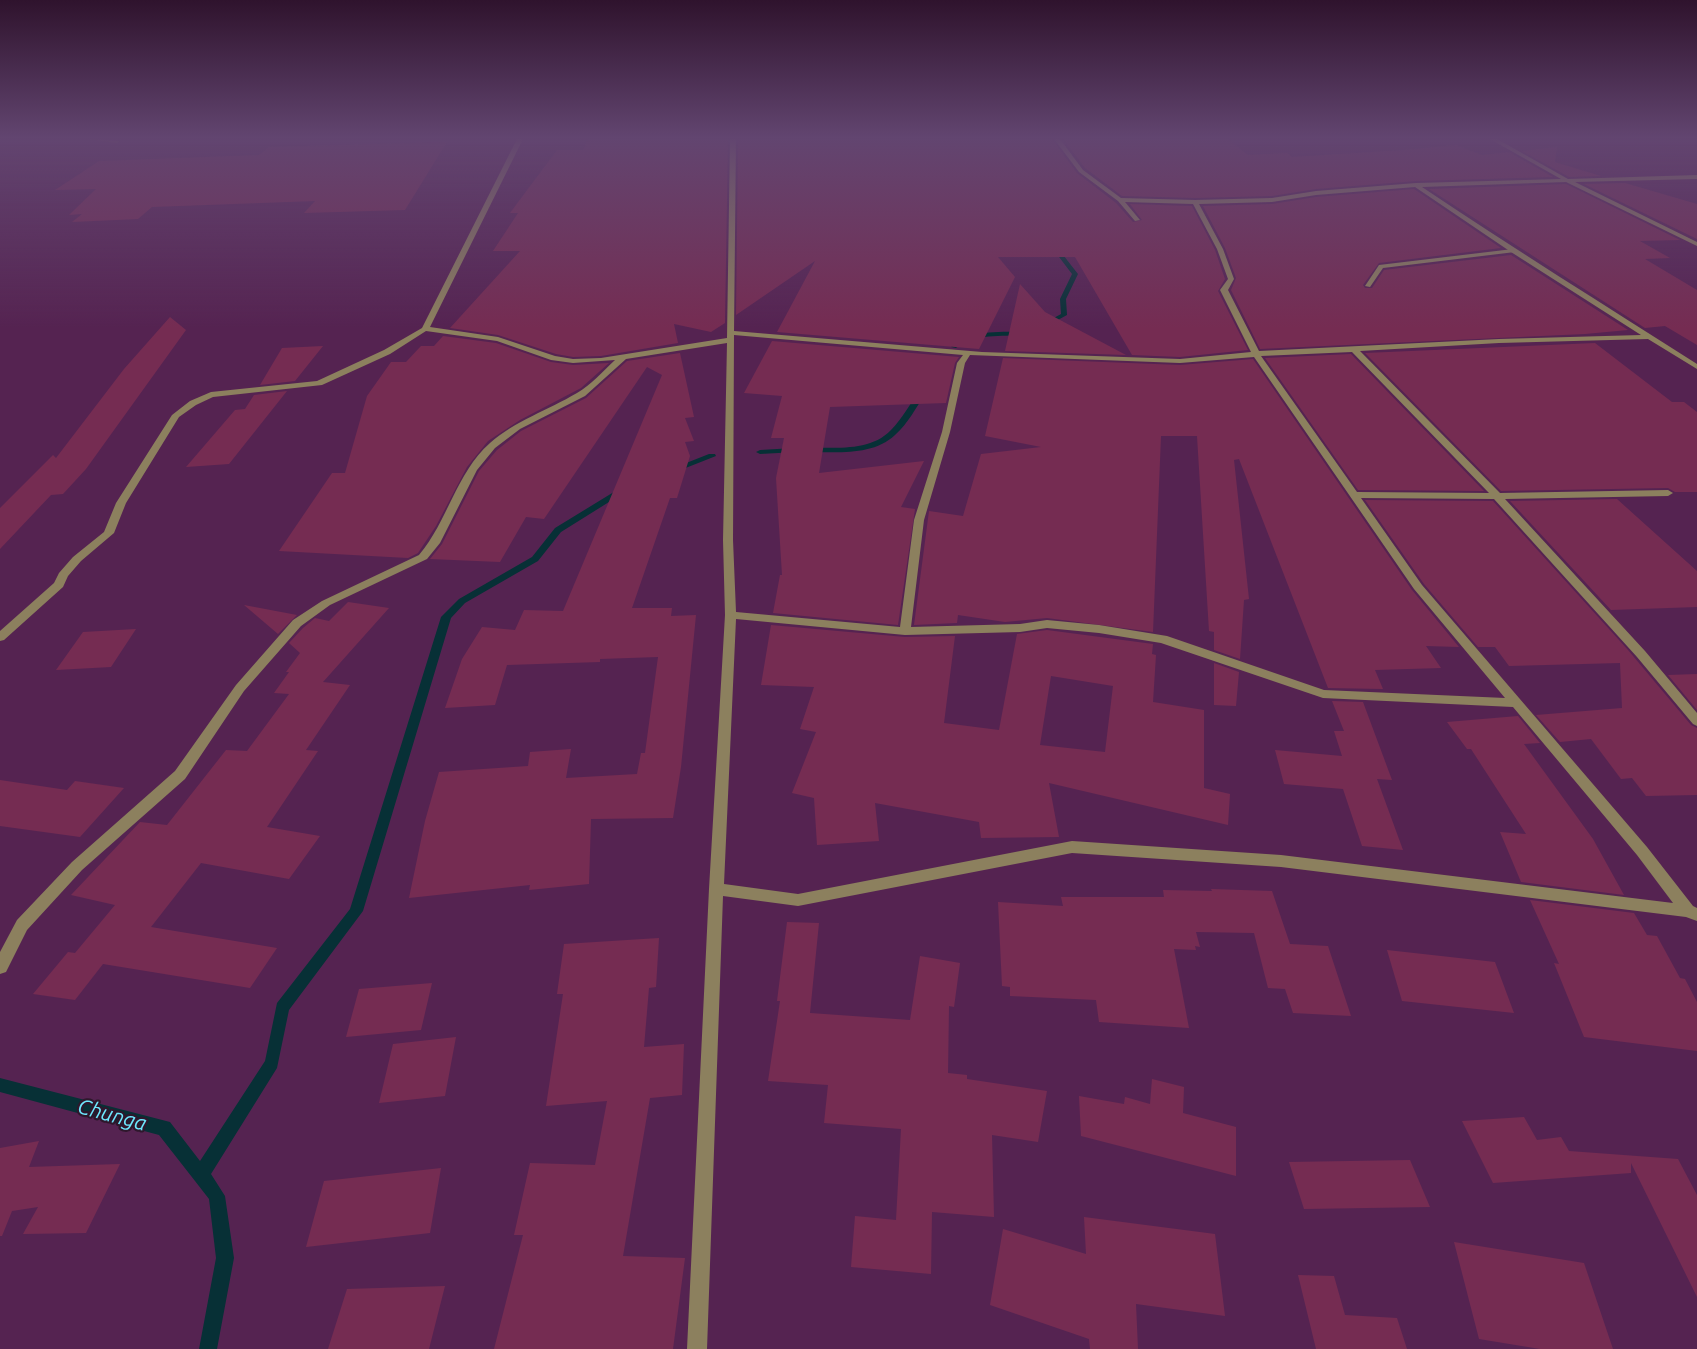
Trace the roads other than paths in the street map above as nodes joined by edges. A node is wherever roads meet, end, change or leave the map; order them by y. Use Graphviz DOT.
graph roads {
  1 [pos="489,202"];
  2 [pos="733,202"];
  3 [pos="1122,202"];
  4 [pos="1195,202"];
  5 [pos="1441,202"];
  6 [pos="1611,202"];
  7 [pos="1137,220"];
  8 [pos="1697,235"];
  9 [pos="1680,236"];
  10 [pos="1697,244"];
  11 [pos="1513,251"];
  12 [pos="1368,286"];
  13 [pos="425,329"];
  14 [pos="732,337"];
  15 [pos="1652,337"];
  16 [pos="1355,350"];
  17 [pos="968,352"];
  18 [pos="1256,354"];
  19 [pos="624,356"];
  20 [pos="1697,367"];
  21 [pos="1668,493"];
  22 [pos="1354,495"];
  23 [pos="1497,496"];
  24 [pos="731,615"];
  25 [pos="905,631"];
  26 [pos="0,637"];
  27 [pos="1516,704"];
  28 [pos="1697,721"];
  29 [pos="716,889"];
  30 [pos="1692,913"];
  31 [pos="0,967"];
  32 [pos="697,1349"];
  1 -- 13 [label="street"];
  2 -- 14 [label="street"];
  3 -- 7 [label="street"];
  4 -- 18 [label="street"];
  5 -- 11 [label="street"];
  6 -- 9 [label="street"];
  8 -- 9 [label="street"];
  9 -- 10 [label="street"];
  11 -- 12 [label="street"];
  11 -- 15 [label="street"];
  13 -- 19 [label="street"];
  13 -- 26 [label="street"];
  14 -- 17 [label="street"];
  14 -- 19 [label="street"];
  14 -- 24 [label="street"];
  15 -- 16 [label="street"];
  15 -- 20 [label="street"];
  16 -- 18 [label="street"];
  16 -- 23 [label="street"];
  17 -- 18 [label="street"];
  17 -- 25 [label="street"];
  18 -- 22 [label="street"];
  19 -- 31 [label="street"];
  21 -- 23 [label="street"];
  22 -- 23 [label="street"];
  22 -- 27 [label="street"];
  23 -- 28 [label="street"];
  24 -- 25 [label="street"];
  24 -- 29 [label="street"];
  25 -- 27 [label="street"];
  27 -- 30 [label="street"];
  29 -- 30 [label="street"];
  29 -- 32 [label="street"];
}
